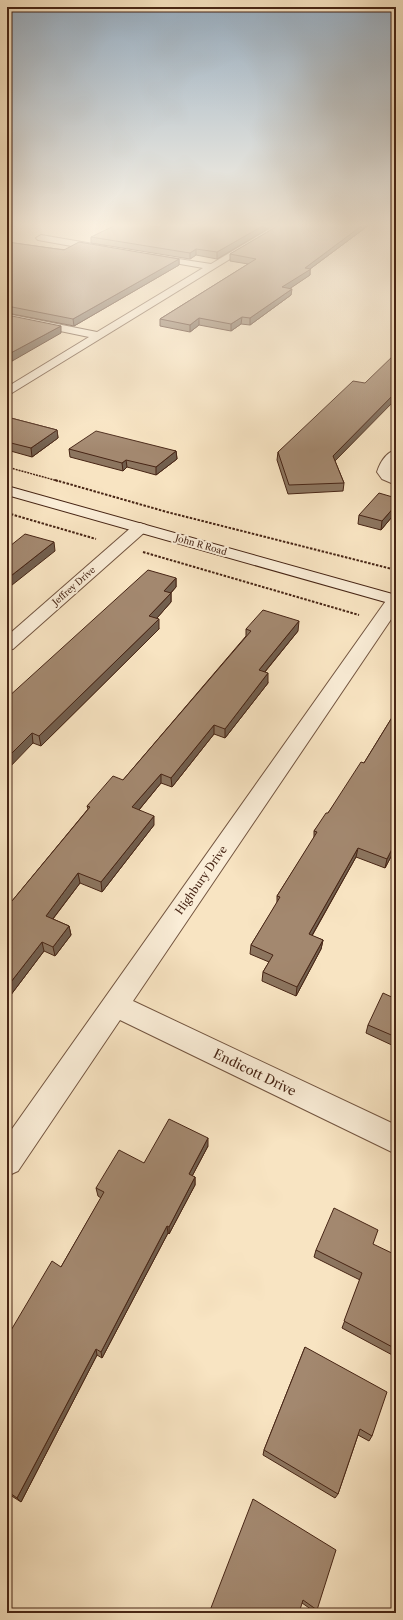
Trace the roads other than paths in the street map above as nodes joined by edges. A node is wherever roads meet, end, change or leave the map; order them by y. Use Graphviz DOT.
graph roads {
  1 [pos="158,300"];
  2 [pos="7,317"];
  3 [pos="98,336"];
  4 [pos="7,392"];
  5 [pos="396,454"];
  6 [pos="396,481"];
  7 [pos="7,490"];
  8 [pos="140,528"];
  9 [pos="396,599"];
  10 [pos="7,645"];
  11 [pos="114,1004"];
  12 [pos="396,1140"];
  13 [pos="7,1161"];
  1 -- 3 [label="street"];
  2 -- 3 [label="street"];
  3 -- 4 [label="street"];
  5 -- 6 [label="street"];
  7 -- 8 [label="street, John R Road"];
  8 -- 9 [label="street, John R Road"];
  8 -- 10 [label="street, Jeffrey Drive"];
  9 -- 11 [label="street, Highbury Drive"];
  11 -- 12 [label="street, Endicott Drive"];
  11 -- 13 [label="street, Highbury Drive"];
}
